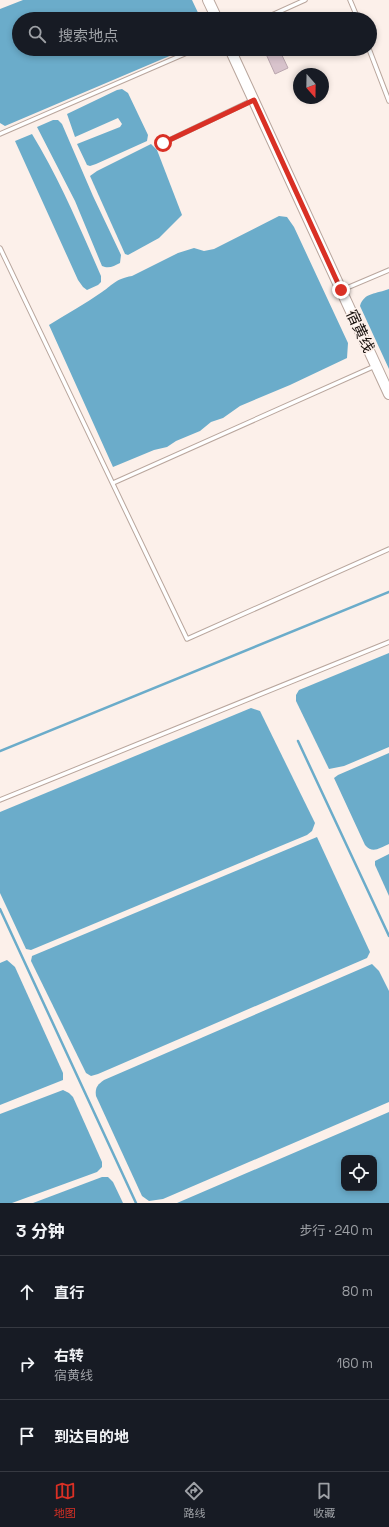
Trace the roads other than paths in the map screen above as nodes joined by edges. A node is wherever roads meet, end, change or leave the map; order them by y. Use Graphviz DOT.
graph roads {
  1 [pos="208,0"];
  2 [pos="305,0"];
  3 [pos="350,0"];
  4 [pos="214,12"];
  5 [pos="278,12"];
  6 [pos="355,12"];
  7 [pos="180,56"];
  8 [pos="233,56"];
  9 [pos="372,56"];
  10 [pos="254,100"];
  11 [pos="389,101"];
  12 [pos="0,134"];
  13 [pos="163,143"];
  14 [pos="0,248"];
  15 [pos="389,270"];
  16 [pos="341,290"];
  17 [pos="376,365"];
  18 [pos="389,394"];
  19 [pos="112,483"];
  20 [pos="389,548"];
  21 [pos="389,642"];
  22 [pos="0,800"];
  1 -- 4 [label="main road"];
  2 -- 5 [label="lane"];
  3 -- 6 [label="lane"];
  7 -- 12 [label="lane"];
  8 -- 10 [label="main road, 宿黄线"];
  9 -- 11 [label="lane"];
  10 -- 13 [label="lane"];
  10 -- 16 [label="main road, 宿黄线"];
  14 -- 19 [label="lane"];
  15 -- 16 [label="lane"];
  16 -- 17 [label="main road, 宿黄线"];
  17 -- 18 [label="main road, 宿黄线"];
  17 -- 19 [label="lane"];
  19 -- 20 [label="lane"];
  21 -- 22 [label="lane"];
}
